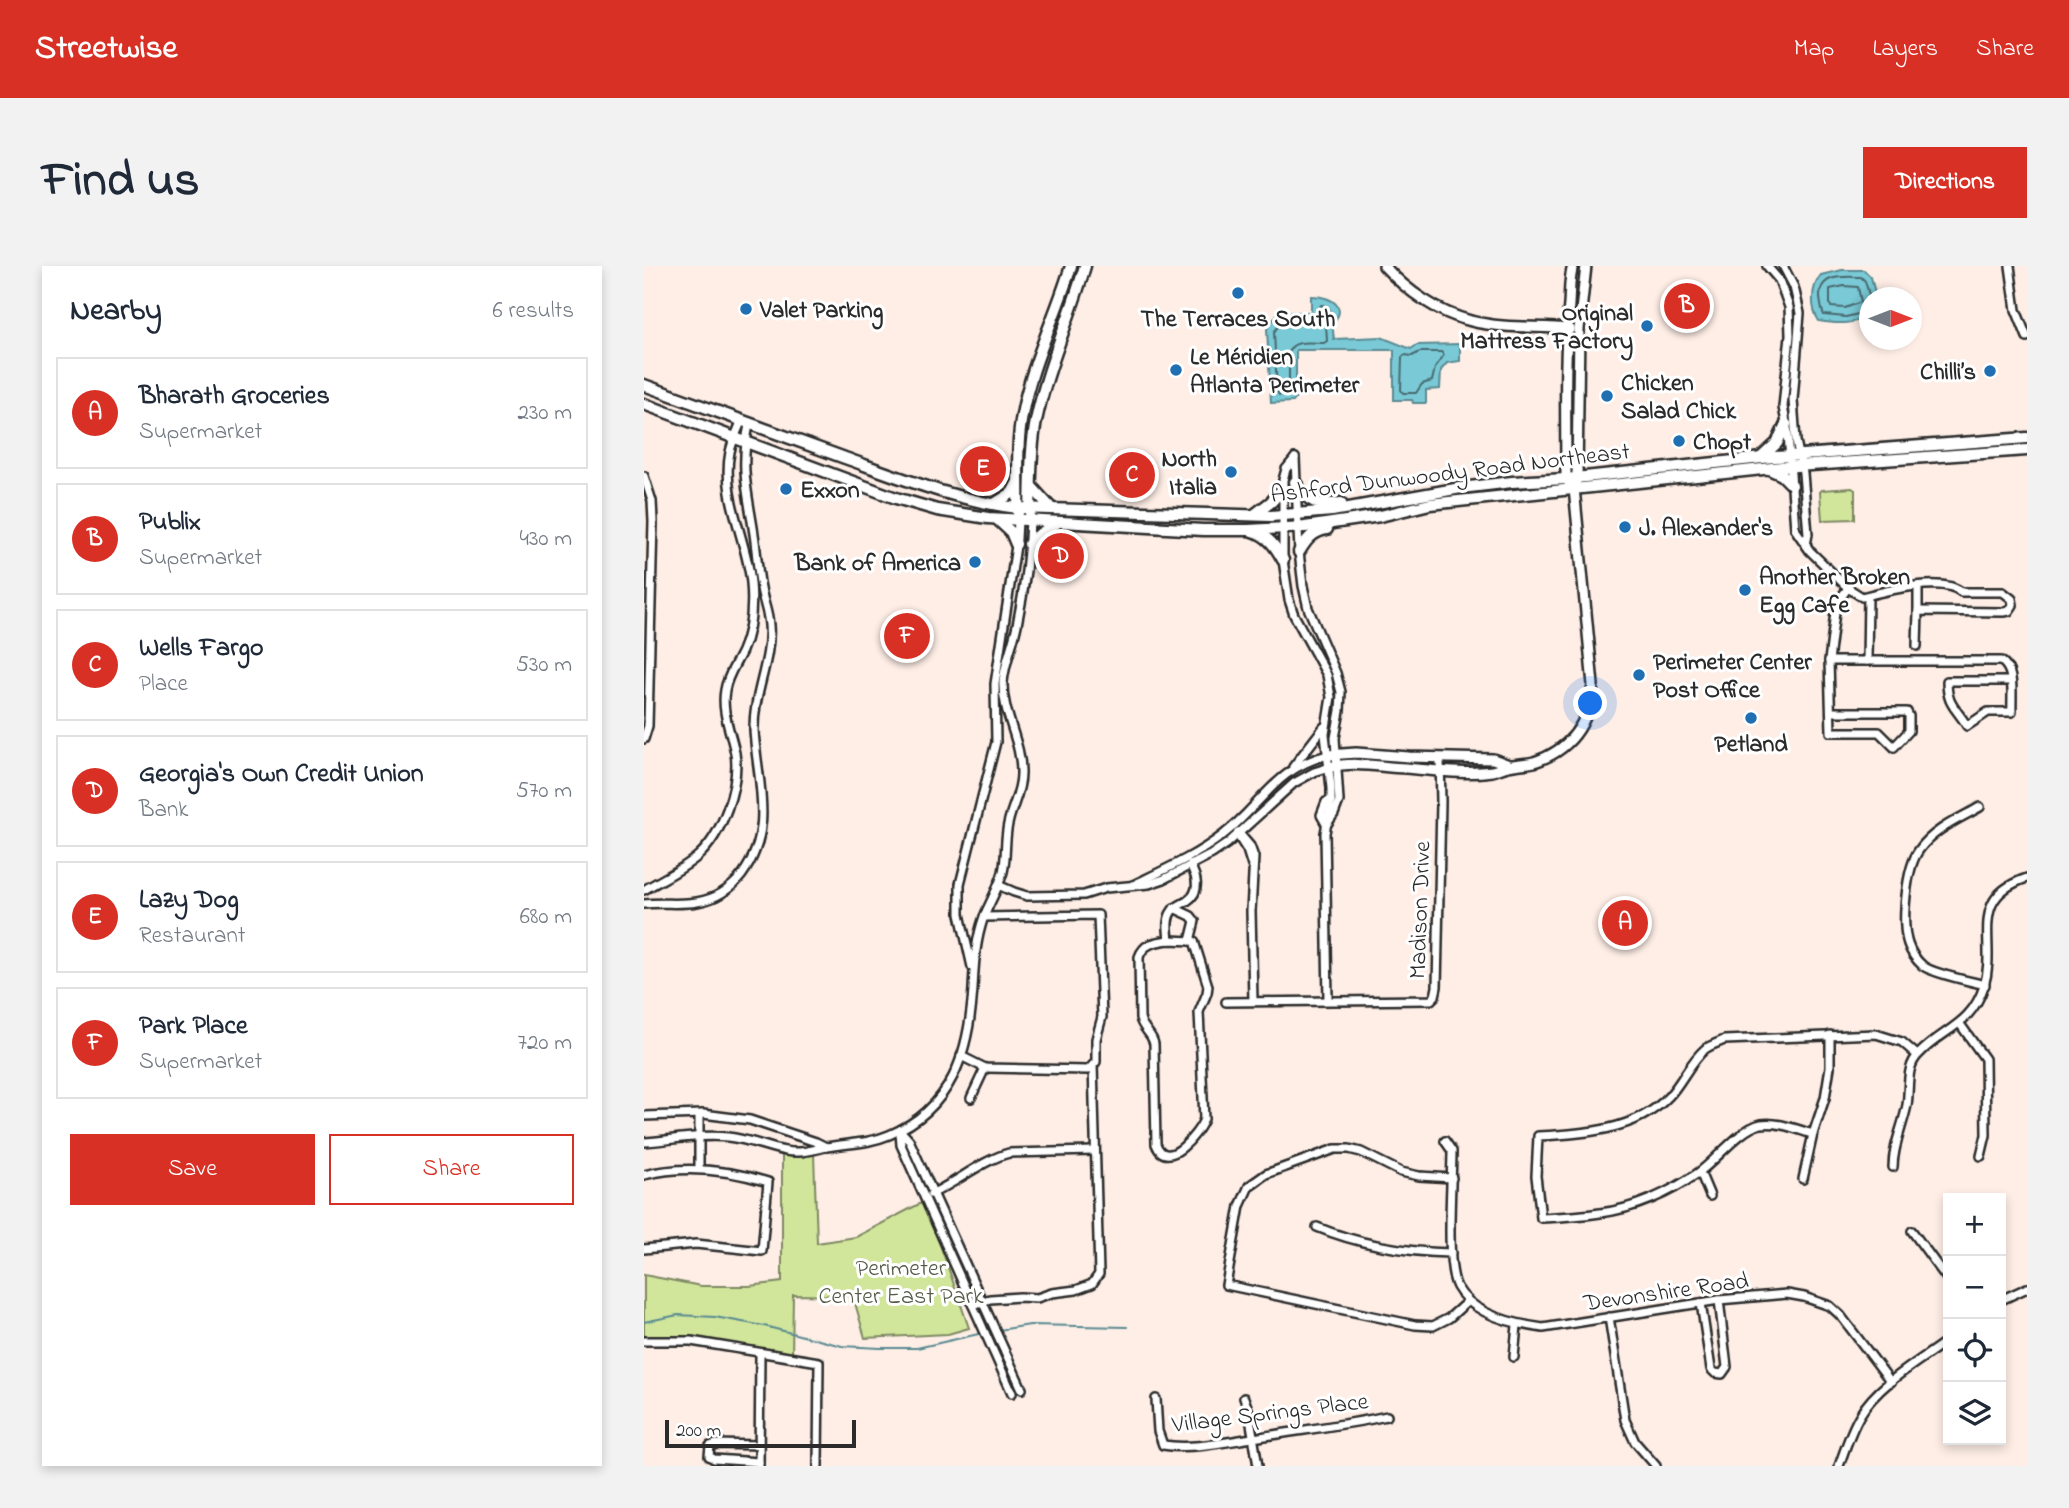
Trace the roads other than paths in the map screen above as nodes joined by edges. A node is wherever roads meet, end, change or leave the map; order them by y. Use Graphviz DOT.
graph roads {
  1 [pos="1071,266"];
  2 [pos="1084,266"];
  3 [pos="1384,266"];
  4 [pos="1573,266"];
  5 [pos="1586,266"];
  6 [pos="1767,266"];
  7 [pos="1783,266"];
  8 [pos="2010,266"];
  9 [pos="1567,328"];
  10 [pos="1579,329"];
  11 [pos="2027,337"];
  12 [pos="1038,360"];
  13 [pos="1052,364"];
  14 [pos="644,385"];
  15 [pos="644,404"];
  16 [pos="745,423"];
  17 [pos="1786,424"];
  18 [pos="734,438"];
  19 [pos="2027,438"];
  20 [pos="745,442"];
  21 [pos="2027,450"];
  22 [pos="1762,458"];
  23 [pos="1795,461"];
  24 [pos="1769,468"];
  25 [pos="644,476"];
  26 [pos="1572,478"];
  27 [pos="1018,482"];
  28 [pos="1295,482"];
  29 [pos="1792,485"];
  30 [pos="1031,486"];
  31 [pos="1574,488"];
  32 [pos="1283,489"];
  33 [pos="994,504"];
  34 [pos="1361,506"];
  35 [pos="1018,508"];
  36 [pos="1030,508"];
  37 [pos="1051,508"];
  38 [pos="1407,509"];
  39 [pos="1254,515"];
  40 [pos="1284,515"];
  41 [pos="1297,515"];
  42 [pos="998,519"];
  43 [pos="1018,520"];
  44 [pos="1030,520"];
  45 [pos="1059,523"];
  46 [pos="1283,527"];
  47 [pos="1297,527"];
  48 [pos="1248,530"];
  49 [pos="1016,544"];
  50 [pos="1029,544"];
  51 [pos="1806,545"];
  52 [pos="1298,552"];
  53 [pos="746,555"];
  54 [pos="1283,560"];
  55 [pos="758,568"];
  56 [pos="751,582"];
  57 [pos="1009,586"];
  58 [pos="1918,586"];
  59 [pos="1848,588"];
  60 [pos="1868,596"];
  61 [pos="1918,611"];
  62 [pos="1019,613"];
  63 [pos="1917,646"];
  64 [pos="1829,661"];
  65 [pos="1867,661"];
  66 [pos="997,670"];
  67 [pos="2011,681"];
  68 [pos="1831,712"];
  69 [pos="1328,721"];
  70 [pos="1010,723"];
  71 [pos="644,739"];
  72 [pos="1332,755"];
  73 [pos="1440,758"];
  74 [pos="1509,765"];
  75 [pos="1334,766"];
  76 [pos="1441,770"];
  77 [pos="1290,771"];
  78 [pos="1980,807"];
  79 [pos="1326,825"];
  80 [pos="1233,826"];
  81 [pos="1239,834"];
  82 [pos="1186,858"];
  83 [pos="1191,866"];
  84 [pos="2027,878"];
  85 [pos="998,885"];
  86 [pos="1131,886"];
  87 [pos="644,890"];
  88 [pos="644,904"];
  89 [pos="1174,908"];
  90 [pos="984,917"];
  91 [pos="1169,940"];
  92 [pos="1190,941"];
  93 [pos="973,973"];
  94 [pos="1985,985"];
  95 [pos="1328,1000"];
  96 [pos="1253,1001"];
  97 [pos="1226,1002"];
  98 [pos="1960,1024"];
  99 [pos="1830,1035"];
  100 [pos="1917,1055"];
  101 [pos="961,1056"];
  102 [pos="1093,1065"];
  103 [pos="985,1069"];
  104 [pos="971,1098"];
  105 [pos="699,1115"];
  106 [pos="644,1116"];
  107 [pos="900,1130"];
  108 [pos="1813,1135"];
  109 [pos="699,1137"];
  110 [pos="644,1142"];
  111 [pos="1445,1142"];
  112 [pos="826,1147"];
  113 [pos="1095,1151"];
  114 [pos="1981,1156"];
  115 [pos="1893,1167"];
  116 [pos="699,1169"];
  117 [pos="1700,1172"];
  118 [pos="644,1175"];
  119 [pos="1452,1178"];
  120 [pos="1803,1178"];
  121 [pos="929,1195"];
  122 [pos="1710,1196"];
  123 [pos="1317,1227"];
  124 [pos="1912,1231"];
  125 [pos="644,1249"];
  126 [pos="1451,1252"];
  127 [pos="1943,1273"];
  128 [pos="2027,1288"];
  129 [pos="2006,1298"];
  130 [pos="1719,1300"];
  131 [pos="982,1301"];
  132 [pos="1468,1301"];
  133 [pos="1701,1303"];
  134 [pos="973,1305"];
  135 [pos="1609,1318"];
  136 [pos="1517,1325"];
  137 [pos="644,1341"];
  138 [pos="1943,1344"];
  139 [pos="760,1354"];
  140 [pos="1514,1357"];
  141 [pos="1891,1382"];
  142 [pos="1022,1389"];
  143 [pos="1013,1393"];
  144 [pos="1244,1398"];
  145 [pos="1156,1399"];
  146 [pos="1387,1416"];
  147 [pos="1253,1437"];
  148 [pos="759,1445"];
  149 [pos="759,1464"];
  150 [pos="818,1466"];
  151 [pos="1258,1466"];
  152 [pos="1656,1466"];
  153 [pos="1839,1466"];
  1 -- 12 [label="main road"];
  2 -- 13 [label="main road"];
  3 -- 9 [label="street"];
  4 -- 9 [label="street"];
  5 -- 10 [label="street"];
  6 -- 17 [label="street"];
  7 -- 23 [label="street"];
  8 -- 11 [label="street"];
  9 -- 10 [label="street"];
  9 -- 26 [label="street"];
  10 -- 26 [label="street"];
  12 -- 13 [label="main road"];
  12 -- 27 [label="main road"];
  13 -- 30 [label="main road"];
  14 -- 16 [label="main road, Ashford Dunwoody Road Northeast"];
  15 -- 18 [label="main road, Ashford Dunwoody Road Northeast"];
  16 -- 18 [label="street"];
  16 -- 20 [label="street"];
  16 -- 33 [label="main road, Ashford Dunwoody Road Northeast"];
  17 -- 22 [label="main road"];
  17 -- 23 [label="street"];
  18 -- 20 [label="main road, Ashford Dunwoody Road Northeast"];
  18 -- 53 [label="street"];
  19 -- 23 [label="main road, Ashford Dunwoody Road Northeast"];
  20 -- 42 [label="main road, Ashford Dunwoody Road Northeast"];
  20 -- 55 [label="street"];
  21 -- 23 [label="main road, Ashford Dunwoody Road Northeast"];
  22 -- 23 [label="main road, Ashford Dunwoody Road Northeast"];
  22 -- 26 [label="main road, Ashford Dunwoody Road Northeast"];
  23 -- 24 [label="main road, Ashford Dunwoody Road Northeast"];
  23 -- 29 [label="street"];
  23 -- 51 [label="street"];
  24 -- 29 [label="main road"];
  24 -- 31 [label="main road, Ashford Dunwoody Road Northeast"];
  25 -- 71 [label="street"];
  26 -- 31 [label="street"];
  26 -- 34 [label="main road, Ashford Dunwoody Road Northeast"];
  27 -- 33 [label="main road"];
  27 -- 35 [label="main road"];
  28 -- 32 [label="street"];
  28 -- 34 [label="main road"];
  28 -- 41 [label="street"];
  29 -- 51 [label="street"];
  30 -- 36 [label="main road"];
  30 -- 37 [label="main road"];
  31 -- 38 [label="main road, Ashford Dunwoody Road Northeast"];
  31 -- 74 [label="street"];
  32 -- 39 [label="main road"];
  32 -- 40 [label="street"];
  33 -- 35 [label="main road, Ashford Dunwoody Road Northeast"];
  34 -- 41 [label="main road, Ashford Dunwoody Road Northeast"];
  35 -- 36 [label="main road, Ashford Dunwoody Road Northeast"];
  35 -- 43 [label="main road"];
  36 -- 37 [label="main road, Ashford Dunwoody Road Northeast"];
  36 -- 44 [label="main road"];
  37 -- 39 [label="main road, Ashford Dunwoody Road Northeast"];
  38 -- 47 [label="main road, Ashford Dunwoody Road Northeast"];
  38 -- 52 [label="main road"];
  39 -- 40 [label="main road, Ashford Dunwoody Road Northeast"];
  40 -- 41 [label="main road, Ashford Dunwoody Road Northeast"];
  40 -- 46 [label="street"];
  41 -- 47 [label="street"];
  42 -- 43 [label="main road, Ashford Dunwoody Road Northeast"];
  42 -- 49 [label="main road"];
  43 -- 44 [label="main road, Ashford Dunwoody Road Northeast"];
  43 -- 49 [label="street"];
  44 -- 45 [label="main road, Ashford Dunwoody Road Northeast"];
  44 -- 50 [label="street"];
  45 -- 48 [label="main road, Ashford Dunwoody Road Northeast"];
  45 -- 50 [label="main road"];
  46 -- 47 [label="main road, Ashford Dunwoody Road Northeast"];
  46 -- 48 [label="main road, Ashford Dunwoody Road Northeast"];
  46 -- 54 [label="street"];
  47 -- 52 [label="street"];
  48 -- 54 [label="main road"];
  49 -- 57 [label="street"];
  50 -- 62 [label="street"];
  51 -- 59 [label="street"];
  52 -- 72 [label="street"];
  53 -- 55 [label="street"];
  53 -- 56 [label="street"];
  54 -- 69 [label="street"];
  55 -- 56 [label="street"];
  55 -- 88 [label="street"];
  56 -- 87 [label="street"];
  57 -- 62 [label="street"];
  57 -- 66 [label="street"];
  58 -- 60 [label="street"];
  58 -- 61 [label="street"];
  58 -- 61 [label="street"];
  59 -- 60 [label="street"];
  59 -- 64 [label="street"];
  60 -- 65 [label="street"];
  61 -- 63 [label="street"];
  62 -- 70 [label="street"];
  64 -- 65 [label="street"];
  64 -- 68 [label="street"];
  65 -- 67 [label="street"];
  66 -- 70 [label="street"];
  66 -- 93 [label="street"];
  67 -- 67 [label="street"];
  68 -- 68 [label="street"];
  69 -- 72 [label="street"];
  69 -- 77 [label="street"];
  70 -- 85 [label="street"];
  72 -- 73 [label="street"];
  72 -- 75 [label="street"];
  72 -- 77 [label="street"];
  73 -- 74 [label="street"];
  73 -- 76 [label="street, Madison Drive"];
  74 -- 76 [label="street"];
  75 -- 76 [label="street"];
  75 -- 79 [label="street"];
  75 -- 79 [label="street"];
  75 -- 81 [label="street"];
  76 -- 95 [label="street, Madison Drive"];
  77 -- 80 [label="street"];
  78 -- 94 [label="street"];
  79 -- 95 [label="street"];
  80 -- 81 [label="street"];
  80 -- 82 [label="street"];
  81 -- 83 [label="street"];
  81 -- 96 [label="street"];
  82 -- 83 [label="street"];
  82 -- 86 [label="street"];
  83 -- 86 [label="street"];
  83 -- 89 [label="street"];
  84 -- 94 [label="street"];
  85 -- 86 [label="street"];
  85 -- 90 [label="street"];
  89 -- 91 [label="street"];
  89 -- 92 [label="street"];
  90 -- 93 [label="street"];
  90 -- 102 [label="street"];
  91 -- 92 [label="street"];
  91 -- 92 [label="street"];
  93 -- 101 [label="street"];
  94 -- 98 [label="street"];
  95 -- 96 [label="street, Madison Drive"];
  96 -- 97 [label="street, Madison Drive"];
  98 -- 100 [label="street"];
  98 -- 114 [label="street"];
  99 -- 100 [label="street"];
  99 -- 108 [label="street"];
  99 -- 117 [label="street"];
  100 -- 115 [label="street"];
  101 -- 103 [label="street"];
  101 -- 107 [label="street"];
  102 -- 103 [label="street"];
  102 -- 113 [label="street"];
  103 -- 104 [label="street"];
  105 -- 106 [label="street"];
  105 -- 109 [label="street"];
  105 -- 112 [label="street"];
  107 -- 112 [label="street"];
  107 -- 121 [label="street"];
  108 -- 117 [label="street"];
  108 -- 120 [label="street"];
  109 -- 110 [label="street"];
  109 -- 112 [label="street"];
  109 -- 116 [label="street"];
  111 -- 119 [label="street"];
  113 -- 121 [label="street"];
  113 -- 131 [label="street"];
  116 -- 118 [label="street"];
  116 -- 125 [label="street"];
  117 -- 122 [label="street"];
  119 -- 126 [label="street"];
  119 -- 132 [label="street"];
  121 -- 131 [label="street"];
  121 -- 134 [label="street"];
  123 -- 126 [label="street"];
  124 -- 127 [label="street"];
  126 -- 132 [label="street"];
  128 -- 129 [label="street"];
  130 -- 133 [label="street, Devonshire Road"];
  130 -- 133 [label="street"];
  130 -- 141 [label="street, Devonshire Road"];
  131 -- 134 [label="street"];
  131 -- 142 [label="street"];
  132 -- 136 [label="street, Devonshire Road"];
  133 -- 135 [label="street, Devonshire Road"];
  134 -- 143 [label="street"];
  135 -- 136 [label="street, Devonshire Road"];
  135 -- 152 [label="street"];
  136 -- 140 [label="street"];
  137 -- 139 [label="street"];
  138 -- 141 [label="street"];
  139 -- 148 [label="street"];
  139 -- 150 [label="street"];
  141 -- 153 [label="street"];
  144 -- 147 [label="street"];
  145 -- 147 [label="street, Village Springs Place"];
  146 -- 147 [label="street, Village Springs Place"];
  147 -- 151 [label="street"];
  148 -- 149 [label="street"];
  148 -- 149 [label="street"];
}
